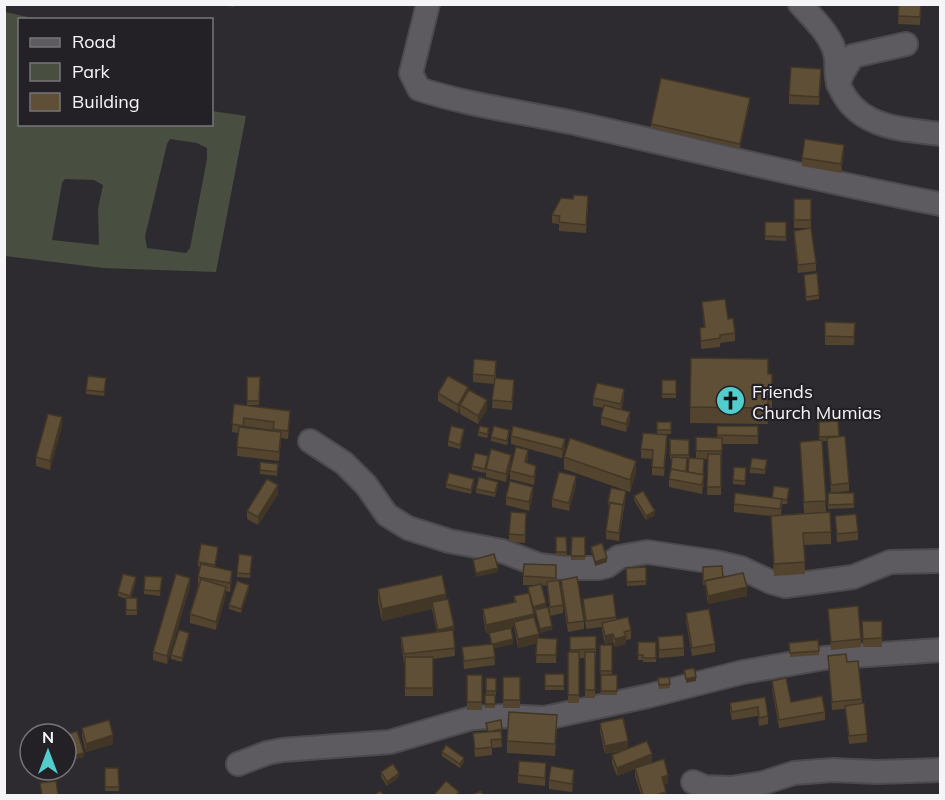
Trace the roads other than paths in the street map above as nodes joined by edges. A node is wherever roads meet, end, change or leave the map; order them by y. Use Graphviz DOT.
graph roads {
  1 [pos="428,4"];
  2 [pos="800,4"];
  3 [pos="906,44"];
  4 [pos="838,84"];
  5 [pos="940,134"];
  6 [pos="940,204"];
  7 [pos="310,441"];
  8 [pos="940,561"];
  9 [pos="940,650"];
  10 [pos="238,764"];
  11 [pos="940,770"];
  12 [pos="693,782"];
  1 -- 6 [label="street"];
  2 -- 4 [label="street"];
  3 -- 4 [label="street"];
  4 -- 5 [label="street"];
  7 -- 8 [label="street"];
  9 -- 10 [label="street"];
  11 -- 12 [label="street"];
}
